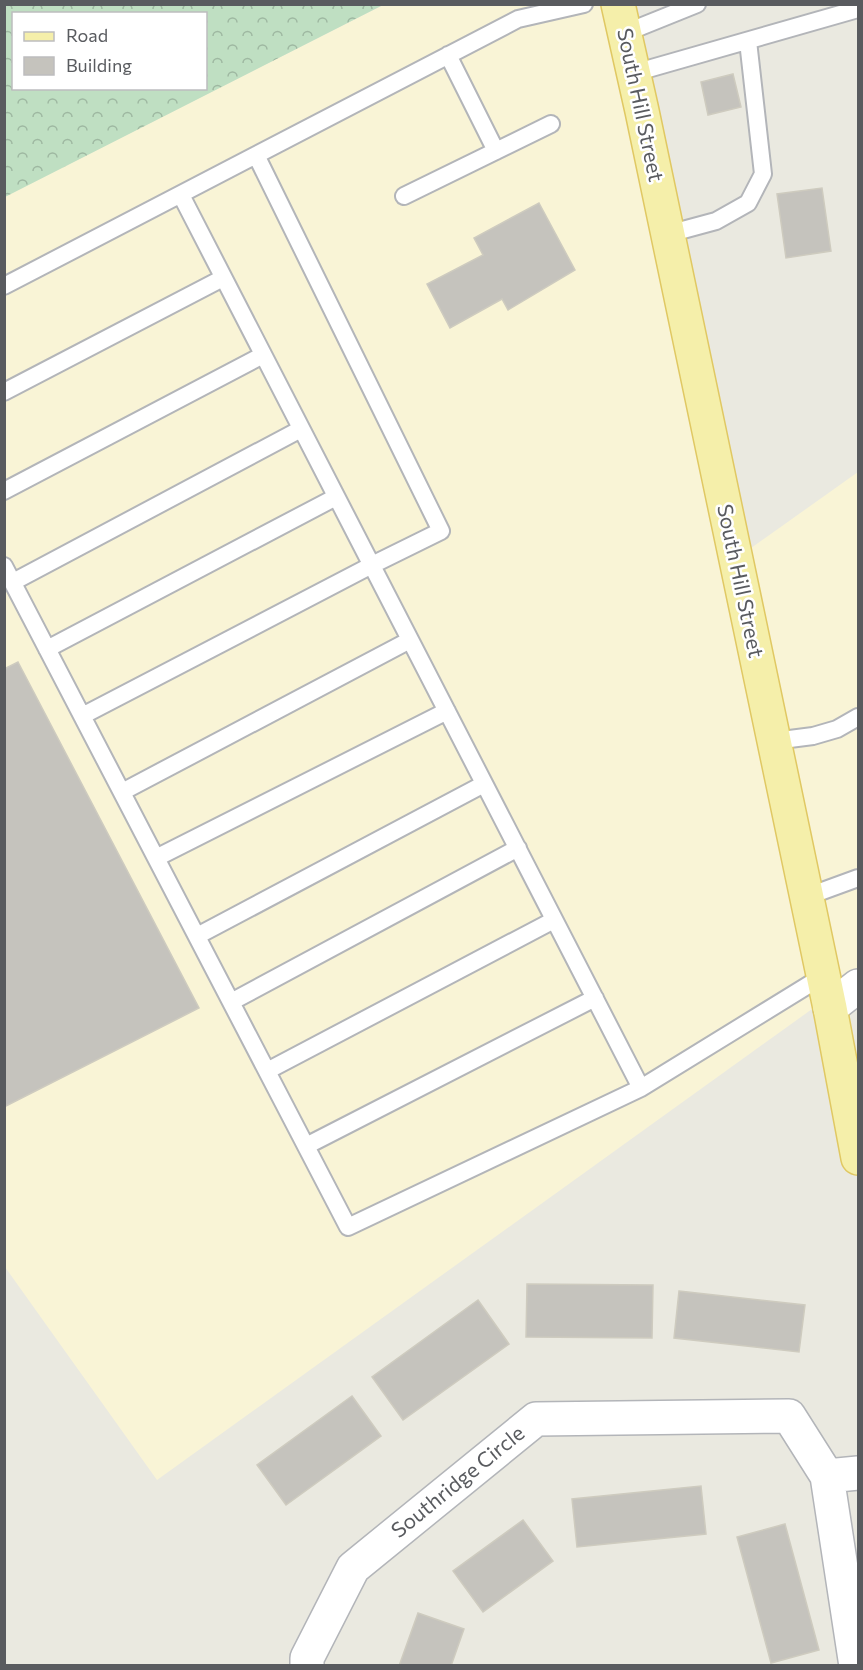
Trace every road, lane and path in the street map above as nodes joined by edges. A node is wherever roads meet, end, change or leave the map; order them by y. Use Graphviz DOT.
graph roads {
  1 [pos="584,4"];
  2 [pos="698,4"];
  3 [pos="543,9"];
  4 [pos="858,9"];
  5 [pos="621,19"];
  6 [pos="748,41"];
  7 [pos="448,56"];
  8 [pos="634,73"];
  9 [pos="551,124"];
  10 [pos="496,151"];
  11 [pos="256,155"];
  12 [pos="180,195"];
  13 [pos="404,196"];
  14 [pos="668,234"];
  15 [pos="223,278"];
  16 [pos="4,286"];
  17 [pos="263,355"];
  18 [pos="4,392"];
  19 [pos="301,429"];
  20 [pos="4,491"];
  21 [pos="336,497"];
  22 [pos="372,565"];
  23 [pos="4,566"];
  24 [pos="13,582"];
  25 [pos="410,640"];
  26 [pos="47,649"];
  27 [pos="447,711"];
  28 [pos="82,716"];
  29 [pos="858,717"];
  30 [pos="774,741"];
  31 [pos="484,784"];
  32 [pos="122,792"];
  33 [pos="518,848"];
  34 [pos="156,858"];
  35 [pos="858,878"];
  36 [pos="806,897"];
  37 [pos="554,920"];
  38 [pos="196,936"];
  39 [pos="823,976"];
  40 [pos="858,986"];
  41 [pos="595,998"];
  42 [pos="231,1002"];
  43 [pos="830,1008"];
  44 [pos="267,1071"];
  45 [pos="641,1088"];
  46 [pos="306,1146"];
  47 [pos="858,1158"];
  48 [pos="843,1475"];
  49 [pos="307,1665"];
  50 [pos="856,1665"];
  1 -- 3 [label="lane"];
  2 -- 5 [label="lane"];
  3 -- 7 [label="lane"];
  4 -- 6 [label="lane"];
  5 -- 8 [label="main road, South Hill Street"];
  6 -- 8 [label="lane"];
  6 -- 14 [label="lane"];
  7 -- 10 [label="lane"];
  7 -- 11 [label="lane"];
  8 -- 14 [label="main road, South Hill Street"];
  9 -- 10 [label="lane"];
  10 -- 13 [label="lane"];
  11 -- 12 [label="lane"];
  11 -- 22 [label="lane"];
  12 -- 15 [label="lane"];
  12 -- 16 [label="lane"];
  14 -- 30 [label="main road, South Hill Street"];
  15 -- 17 [label="lane"];
  15 -- 18 [label="lane"];
  17 -- 19 [label="lane"];
  17 -- 20 [label="lane"];
  19 -- 21 [label="lane"];
  19 -- 24 [label="lane"];
  21 -- 22 [label="lane"];
  21 -- 26 [label="lane"];
  22 -- 25 [label="lane"];
  22 -- 28 [label="lane"];
  23 -- 24 [label="lane"];
  24 -- 26 [label="lane"];
  25 -- 27 [label="lane"];
  25 -- 32 [label="lane"];
  26 -- 28 [label="lane"];
  27 -- 31 [label="lane"];
  27 -- 34 [label="lane"];
  28 -- 32 [label="lane"];
  29 -- 30 [label="lane"];
  30 -- 36 [label="main road, South Hill Street"];
  31 -- 33 [label="lane"];
  31 -- 38 [label="lane"];
  32 -- 34 [label="lane"];
  33 -- 37 [label="lane"];
  33 -- 42 [label="lane"];
  34 -- 38 [label="lane"];
  35 -- 36 [label="lane"];
  36 -- 39 [label="main road, South Hill Street"];
  37 -- 41 [label="lane"];
  37 -- 44 [label="lane"];
  38 -- 42 [label="lane"];
  39 -- 43 [label="main road, South Hill Street"];
  39 -- 45 [label="lane"];
  40 -- 43 [label="street"];
  41 -- 45 [label="lane"];
  41 -- 46 [label="lane"];
  42 -- 44 [label="lane"];
  43 -- 47 [label="main road, South Hill Street"];
  44 -- 46 [label="lane"];
  45 -- 46 [label="lane"];
  48 -- 49 [label="street, Southridge Circle"];
  48 -- 50 [label="street, Southridge Circle"];
}
